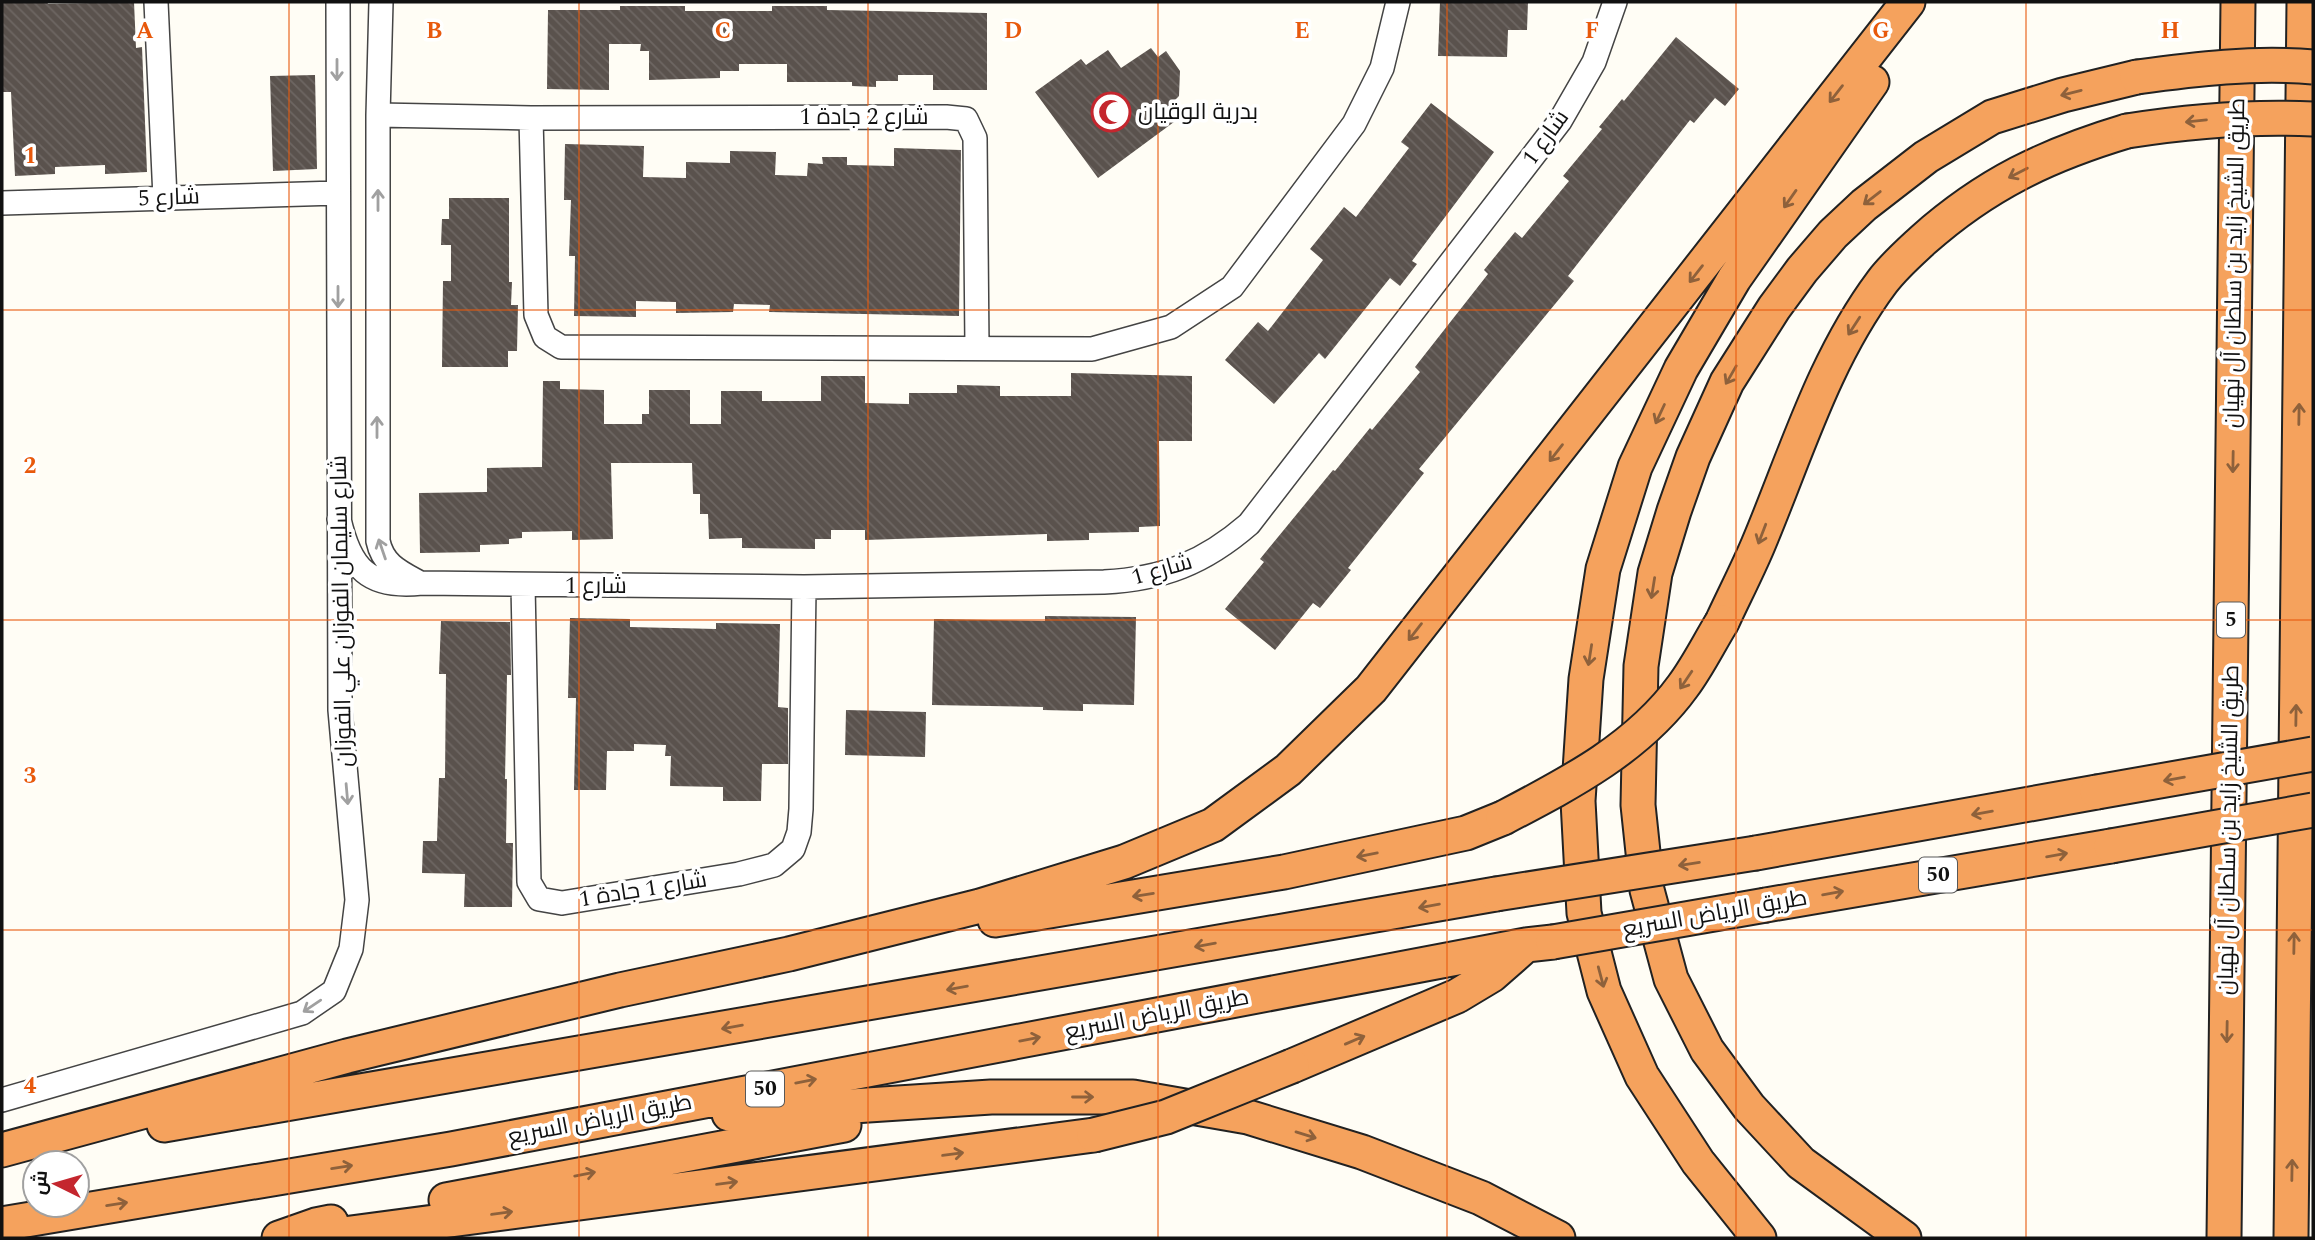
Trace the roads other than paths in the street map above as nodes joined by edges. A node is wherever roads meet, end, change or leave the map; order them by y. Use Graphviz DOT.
graph roads {
  1 [pos="156,2"];
  2 [pos="338,2"];
  3 [pos="381,2"];
  4 [pos="1398,2"];
  5 [pos="1615,2"];
  6 [pos="1908,2"];
  7 [pos="1927,2"];
  8 [pos="2238,2"];
  9 [pos="2304,2"];
  10 [pos="2313,67"];
  11 [pos="378,115"];
  12 [pos="531,118"];
  13 [pos="2313,119"];
  14 [pos="337,193"];
  15 [pos="165,198"];
  16 [pos="2,204"];
  17 [pos="977,346"];
  18 [pos="377,495"];
  19 [pos="339,508"];
  20 [pos="422,583"];
  21 [pos="523,585"];
  22 [pos="804,587"];
  23 [pos="2313,754"];
  24 [pos="2313,810"];
  25 [pos="1540,944"];
  26 [pos="789,954"];
  27 [pos="991,1097"];
  28 [pos="2,1100"];
  29 [pos="451,1149"];
  30 [pos="2,1152"];
  31 [pos="1362,1152"];
  32 [pos="2,1224"];
  33 [pos="279,1238"];
  34 [pos="313,1238"];
  35 [pos="1511,1238"];
  36 [pos="1558,1238"];
  37 [pos="1759,1238"];
  38 [pos="1904,1238"];
  39 [pos="2224,1238"];
  40 [pos="2291,1238"];
  1 -- 15 [label="street"];
  2 -- 14 [label="street, شارع سليمان الفوزان علي الفوزان, one-way"];
  3 -- 11 [label="street, شارع سليمان الفوزان علي الفوزان"];
  4 -- 17 [label="street"];
  5 -- 22 [label="street, شارع 1"];
  6 -- 26 [label="highway, one-way"];
  7 -- 37 [label="highway, one-way"];
  8 -- 39 [label="highway, طريق الشيخ زايد بن سلطان آل نهيان / 5, one-way"];
  40 -- 9 [label="highway, one-way"];
  10 -- 38 [label="highway, one-way, bridge"];
  11 -- 12 [label="street, شارع 2 جادة 1"];
  18 -- 11 [label="street, شارع سليمان الفوزان علي الفوزان, one-way"];
  12 -- 17 [label="street"];
  12 -- 17 [label="street, شارع 2 جادة 1"];
  13 -- 26 [label="highway, one-way, bridge"];
  14 -- 15 [label="street, شارع 5"];
  14 -- 19 [label="street, شارع سليمان الفوزان علي الفوزان, one-way"];
  15 -- 16 [label="street, شارع 5"];
  18 -- 19 [label="street"];
  20 -- 18 [label="street, شارع 1, one-way"];
  19 -- 20 [label="street, شارع 1"];
  19 -- 28 [label="street, شارع سليمان الفوزان علي الفوزان, one-way"];
  20 -- 21 [label="street, شارع 1"];
  21 -- 22 [label="street, شارع 1"];
  21 -- 22 [label="street, شارع 1 جادة 1"];
  23 -- 30 [label="highway, 50, one-way, bridge"];
  25 -- 24 [label="highway, طريق الرياض السريع / 50, one-way, bridge"];
  29 -- 25 [label="highway, طريق الرياض السريع / 50, one-way"];
  34 -- 25 [label="highway, one-way, bridge"];
  26 -- 30 [label="highway"];
  27 -- 29 [label="highway"];
  27 -- 31 [label="highway, one-way"];
  33 -- 27 [label="highway, one-way"];
  32 -- 29 [label="highway, طريق الرياض السريع / 50, one-way"];
  31 -- 35 [label="highway"];
  31 -- 36 [label="highway"];
}
